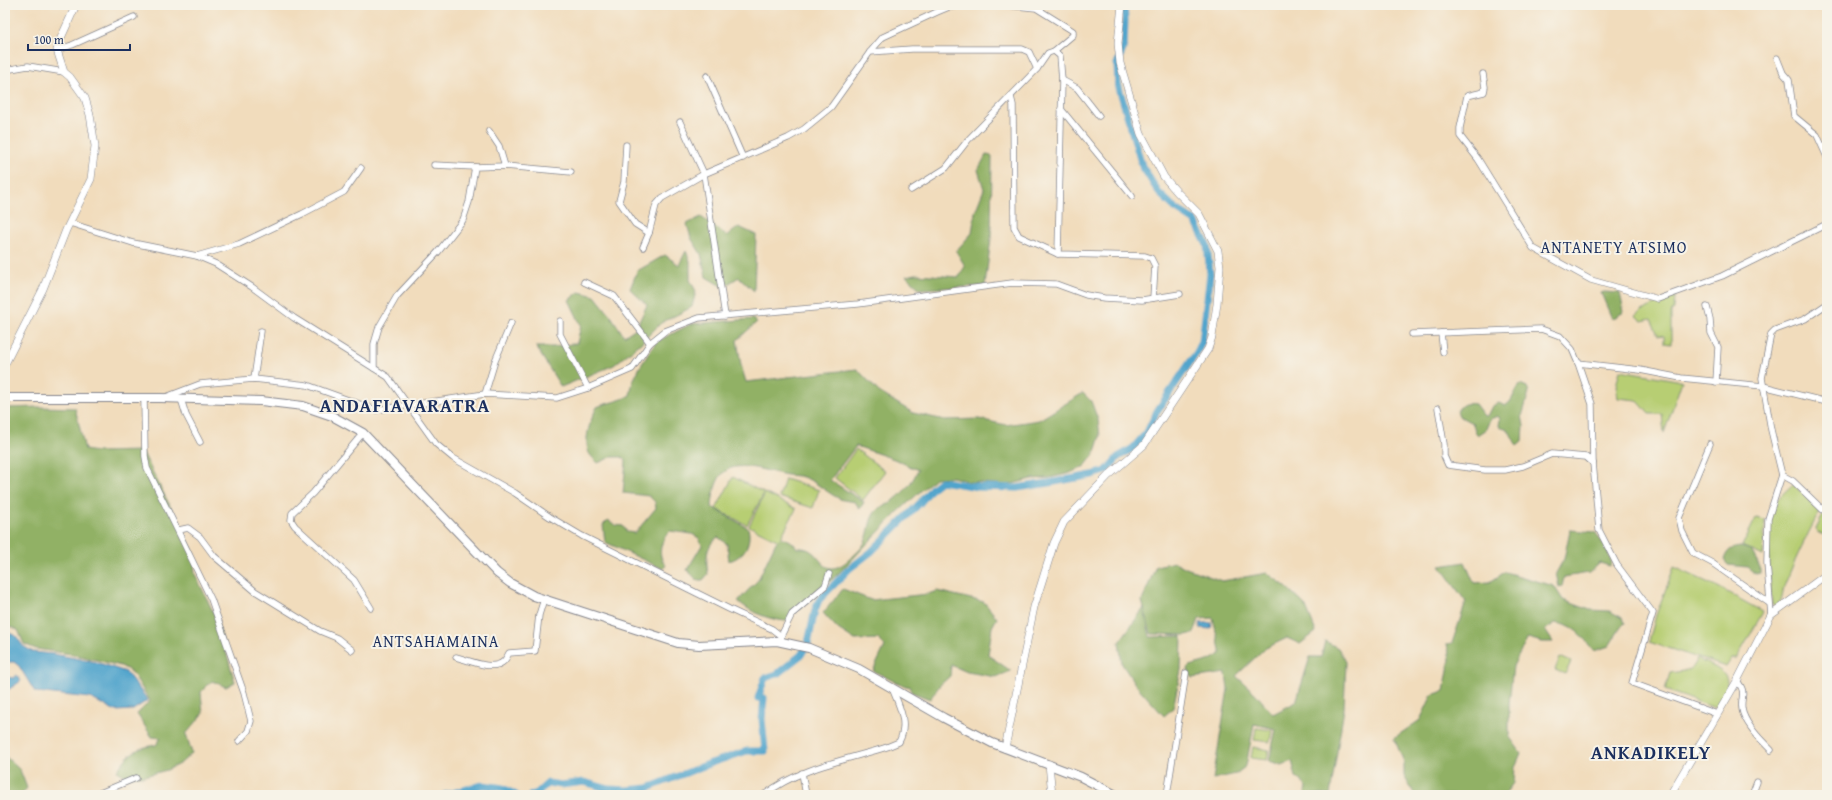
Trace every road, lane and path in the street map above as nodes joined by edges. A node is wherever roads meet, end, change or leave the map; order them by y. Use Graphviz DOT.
graph roads {
  1 [pos="76,5"];
  2 [pos="977,5"];
  3 [pos="1005,5"];
  4 [pos="1122,5"];
  5 [pos="134,17"];
  6 [pos="57,50"];
  7 [pos="1054,51"];
  8 [pos="870,52"];
  9 [pos="1777,58"];
  10 [pos="1037,69"];
  11 [pos="5,70"];
  12 [pos="64,72"];
  13 [pos="1483,74"];
  14 [pos="708,76"];
  15 [pos="1062,80"];
  16 [pos="1011,97"];
  17 [pos="1061,110"];
  18 [pos="1099,116"];
  19 [pos="680,122"];
  20 [pos="489,131"];
  21 [pos="626,145"];
  22 [pos="1827,157"];
  23 [pos="743,158"];
  24 [pos="434,165"];
  25 [pos="505,166"];
  26 [pos="475,167"];
  27 [pos="361,168"];
  28 [pos="571,172"];
  29 [pos="704,174"];
  30 [pos="911,190"];
  31 [pos="1132,196"];
  32 [pos="70,223"];
  33 [pos="1827,224"];
  34 [pos="649,233"];
  35 [pos="642,247"];
  36 [pos="1058,254"];
  37 [pos="197,256"];
  38 [pos="584,282"];
  39 [pos="1180,294"];
  40 [pos="1153,298"];
  41 [pos="1827,304"];
  42 [pos="1707,307"];
  43 [pos="726,316"];
  44 [pos="560,321"];
  45 [pos="511,323"];
  46 [pos="261,331"];
  47 [pos="1441,333"];
  48 [pos="1412,334"];
  49 [pos="650,343"];
  50 [pos="1442,352"];
  51 [pos="1578,363"];
  52 [pos="5,364"];
  53 [pos="374,368"];
  54 [pos="254,379"];
  55 [pos="1716,382"];
  56 [pos="1763,386"];
  57 [pos="588,388"];
  58 [pos="485,394"];
  59 [pos="5,398"];
  60 [pos="161,398"];
  61 [pos="144,399"];
  62 [pos="181,399"];
  63 [pos="1827,402"];
  64 [pos="408,405"];
  65 [pos="1438,408"];
  66 [pos="363,433"];
  67 [pos="200,442"];
  68 [pos="1710,444"];
  69 [pos="1593,463"];
  70 [pos="1782,475"];
  71 [pos="1827,510"];
  72 [pos="179,530"];
  73 [pos="829,574"];
  74 [pos="1827,574"];
  75 [pos="544,599"];
  76 [pos="1769,602"];
  77 [pos="371,608"];
  78 [pos="1771,615"];
  79 [pos="781,639"];
  80 [pos="352,650"];
  81 [pos="456,657"];
  82 [pos="1186,673"];
  83 [pos="1737,681"];
  84 [pos="892,687"];
  85 [pos="1717,714"];
  86 [pos="239,741"];
  87 [pos="1005,748"];
  88 [pos="1771,750"];
  89 [pos="1049,764"];
  90 [pos="802,773"];
  91 [pos="136,778"];
  92 [pos="1757,782"];
  93 [pos="95,795"];
  94 [pos="764,795"];
  95 [pos="806,795"];
  96 [pos="1052,795"];
  97 [pos="1116,795"];
  98 [pos="1167,795"];
  99 [pos="1670,795"];
  100 [pos="1752,795"];
  1 -- 6 [label="street"];
  2 -- 8 [label="street"];
  3 -- 7 [label="street"];
  4 -- 87 [label="street"];
  5 -- 6 [label="street"];
  6 -- 12 [label="street"];
  7 -- 10 [label="street"];
  7 -- 15 [label="street"];
  8 -- 10 [label="street"];
  8 -- 23 [label="street"];
  9 -- 22 [label="street"];
  10 -- 16 [label="street"];
  11 -- 12 [label="street"];
  12 -- 32 [label="street"];
  13 -- 33 [label="street"];
  14 -- 23 [label="street"];
  15 -- 17 [label="street"];
  15 -- 18 [label="street"];
  16 -- 30 [label="street"];
  16 -- 36 [label="street"];
  17 -- 31 [label="street"];
  17 -- 36 [label="street"];
  19 -- 29 [label="street"];
  20 -- 25 [label="street"];
  21 -- 34 [label="street"];
  23 -- 29 [label="street"];
  24 -- 26 [label="street"];
  25 -- 26 [label="street"];
  25 -- 28 [label="street"];
  26 -- 53 [label="street"];
  27 -- 37 [label="street"];
  29 -- 34 [label="street"];
  29 -- 43 [label="street"];
  32 -- 37 [label="street"];
  32 -- 52 [label="street"];
  34 -- 35 [label="street"];
  36 -- 40 [label="street"];
  37 -- 53 [label="street"];
  38 -- 49 [label="street"];
  39 -- 40 [label="street"];
  40 -- 43 [label="street"];
  41 -- 56 [label="street"];
  42 -- 55 [label="street"];
  43 -- 49 [label="street"];
  44 -- 57 [label="street"];
  45 -- 58 [label="street"];
  46 -- 54 [label="street"];
  47 -- 48 [label="street"];
  47 -- 50 [label="street"];
  47 -- 51 [label="street"];
  49 -- 57 [label="street"];
  51 -- 55 [label="street"];
  51 -- 69 [label="street"];
  53 -- 64 [label="street"];
  54 -- 60 [label="street"];
  54 -- 64 [label="street"];
  55 -- 56 [label="street"];
  56 -- 63 [label="street"];
  56 -- 70 [label="street"];
  57 -- 58 [label="street"];
  58 -- 64 [label="street"];
  59 -- 61 [label="main road"];
  60 -- 61 [label="main road"];
  60 -- 62 [label="main road"];
  61 -- 72 [label="street"];
  62 -- 66 [label="main road"];
  62 -- 67 [label="street"];
  64 -- 79 [label="street"];
  65 -- 69 [label="street"];
  66 -- 75 [label="main road"];
  66 -- 77 [label="street"];
  68 -- 76 [label="street"];
  69 -- 85 [label="street"];
  70 -- 71 [label="street"];
  70 -- 76 [label="street"];
  72 -- 80 [label="street"];
  72 -- 86 [label="street"];
  73 -- 79 [label="street"];
  74 -- 78 [label="street"];
  75 -- 79 [label="main road"];
  75 -- 81 [label="street"];
  76 -- 78 [label="street"];
  78 -- 83 [label="street"];
  79 -- 84 [label="main road"];
  82 -- 98 [label="street"];
  83 -- 85 [label="street"];
  83 -- 88 [label="street"];
  84 -- 87 [label="main road"];
  84 -- 90 [label="street"];
  85 -- 99 [label="street"];
  87 -- 89 [label="main road"];
  89 -- 96 [label="street"];
  89 -- 97 [label="main road"];
  90 -- 94 [label="street"];
  90 -- 95 [label="street"];
  91 -- 93 [label="street"];
  92 -- 100 [label="street"];
}
